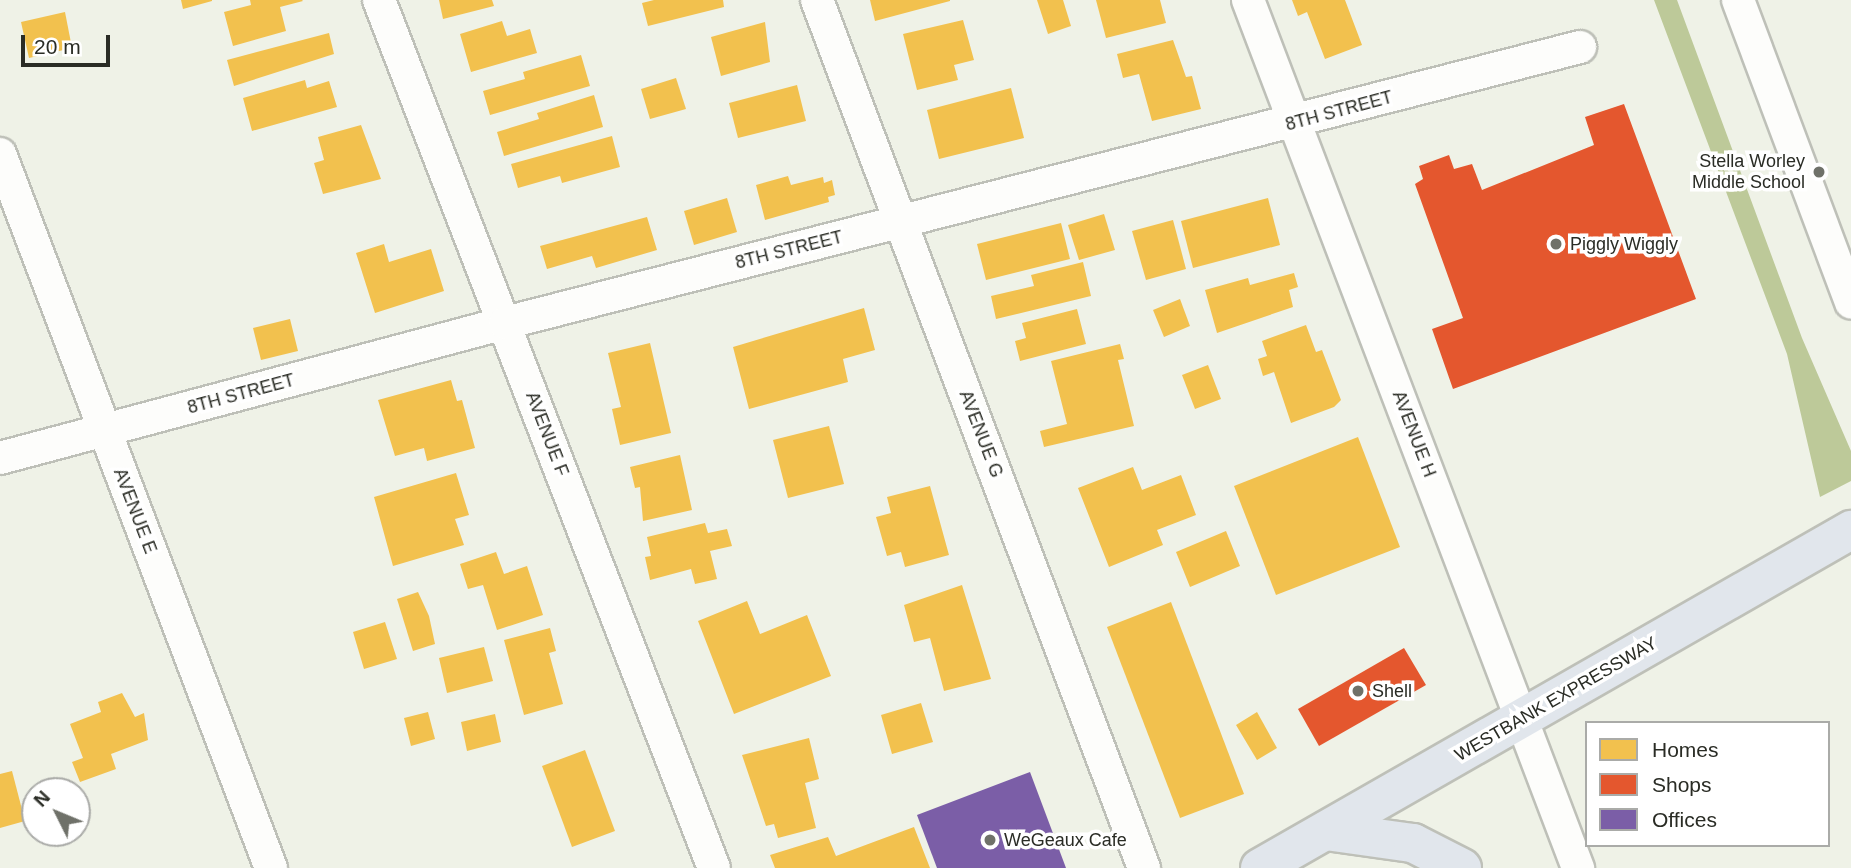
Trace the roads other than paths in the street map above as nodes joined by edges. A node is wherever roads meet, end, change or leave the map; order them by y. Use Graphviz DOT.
graph roads {
  1 [pos="379,0"];
  2 [pos="817,0"];
  3 [pos="1248,0"];
  4 [pos="1738,0"];
  5 [pos="1580,47"];
  6 [pos="1295,122"];
  7 [pos="0,154"];
  8 [pos="901,222"];
  9 [pos="1851,303"];
  10 [pos="505,323"];
  11 [pos="105,431"];
  12 [pos="0,458"];
  13 [pos="1851,530"];
  14 [pos="1522,718"];
  15 [pos="1326,831"];
  16 [pos="271,868"];
  17 [pos="714,868"];
  18 [pos="1143,868"];
  19 [pos="1260,868"];
  20 [pos="1462,868"];
  21 [pos="1578,868"];
  1 -- 10 [label="street, AVENUE F"];
  2 -- 8 [label="street, AVENUE G"];
  3 -- 6 [label="street, AVENUE H"];
  4 -- 9 [label="street"];
  5 -- 6 [label="street, 8TH STREET"];
  6 -- 8 [label="street, 8TH STREET"];
  6 -- 14 [label="street, AVENUE H"];
  7 -- 11 [label="street, AVENUE E"];
  8 -- 10 [label="street, 8TH STREET"];
  8 -- 18 [label="street, AVENUE G"];
  10 -- 11 [label="street, 8TH STREET"];
  10 -- 17 [label="street, AVENUE F"];
  11 -- 12 [label="street, 8TH STREET"];
  11 -- 16 [label="street, AVENUE E"];
  13 -- 14 [label="highway, WESTBANK EXPRESSWAY"];
  14 -- 15 [label="highway, WESTBANK EXPRESSWAY"];
  14 -- 21 [label="street, AVENUE H"];
  15 -- 19 [label="highway, WESTBANK EXPRESSWAY"];
  15 -- 20 [label="highway"];
}
